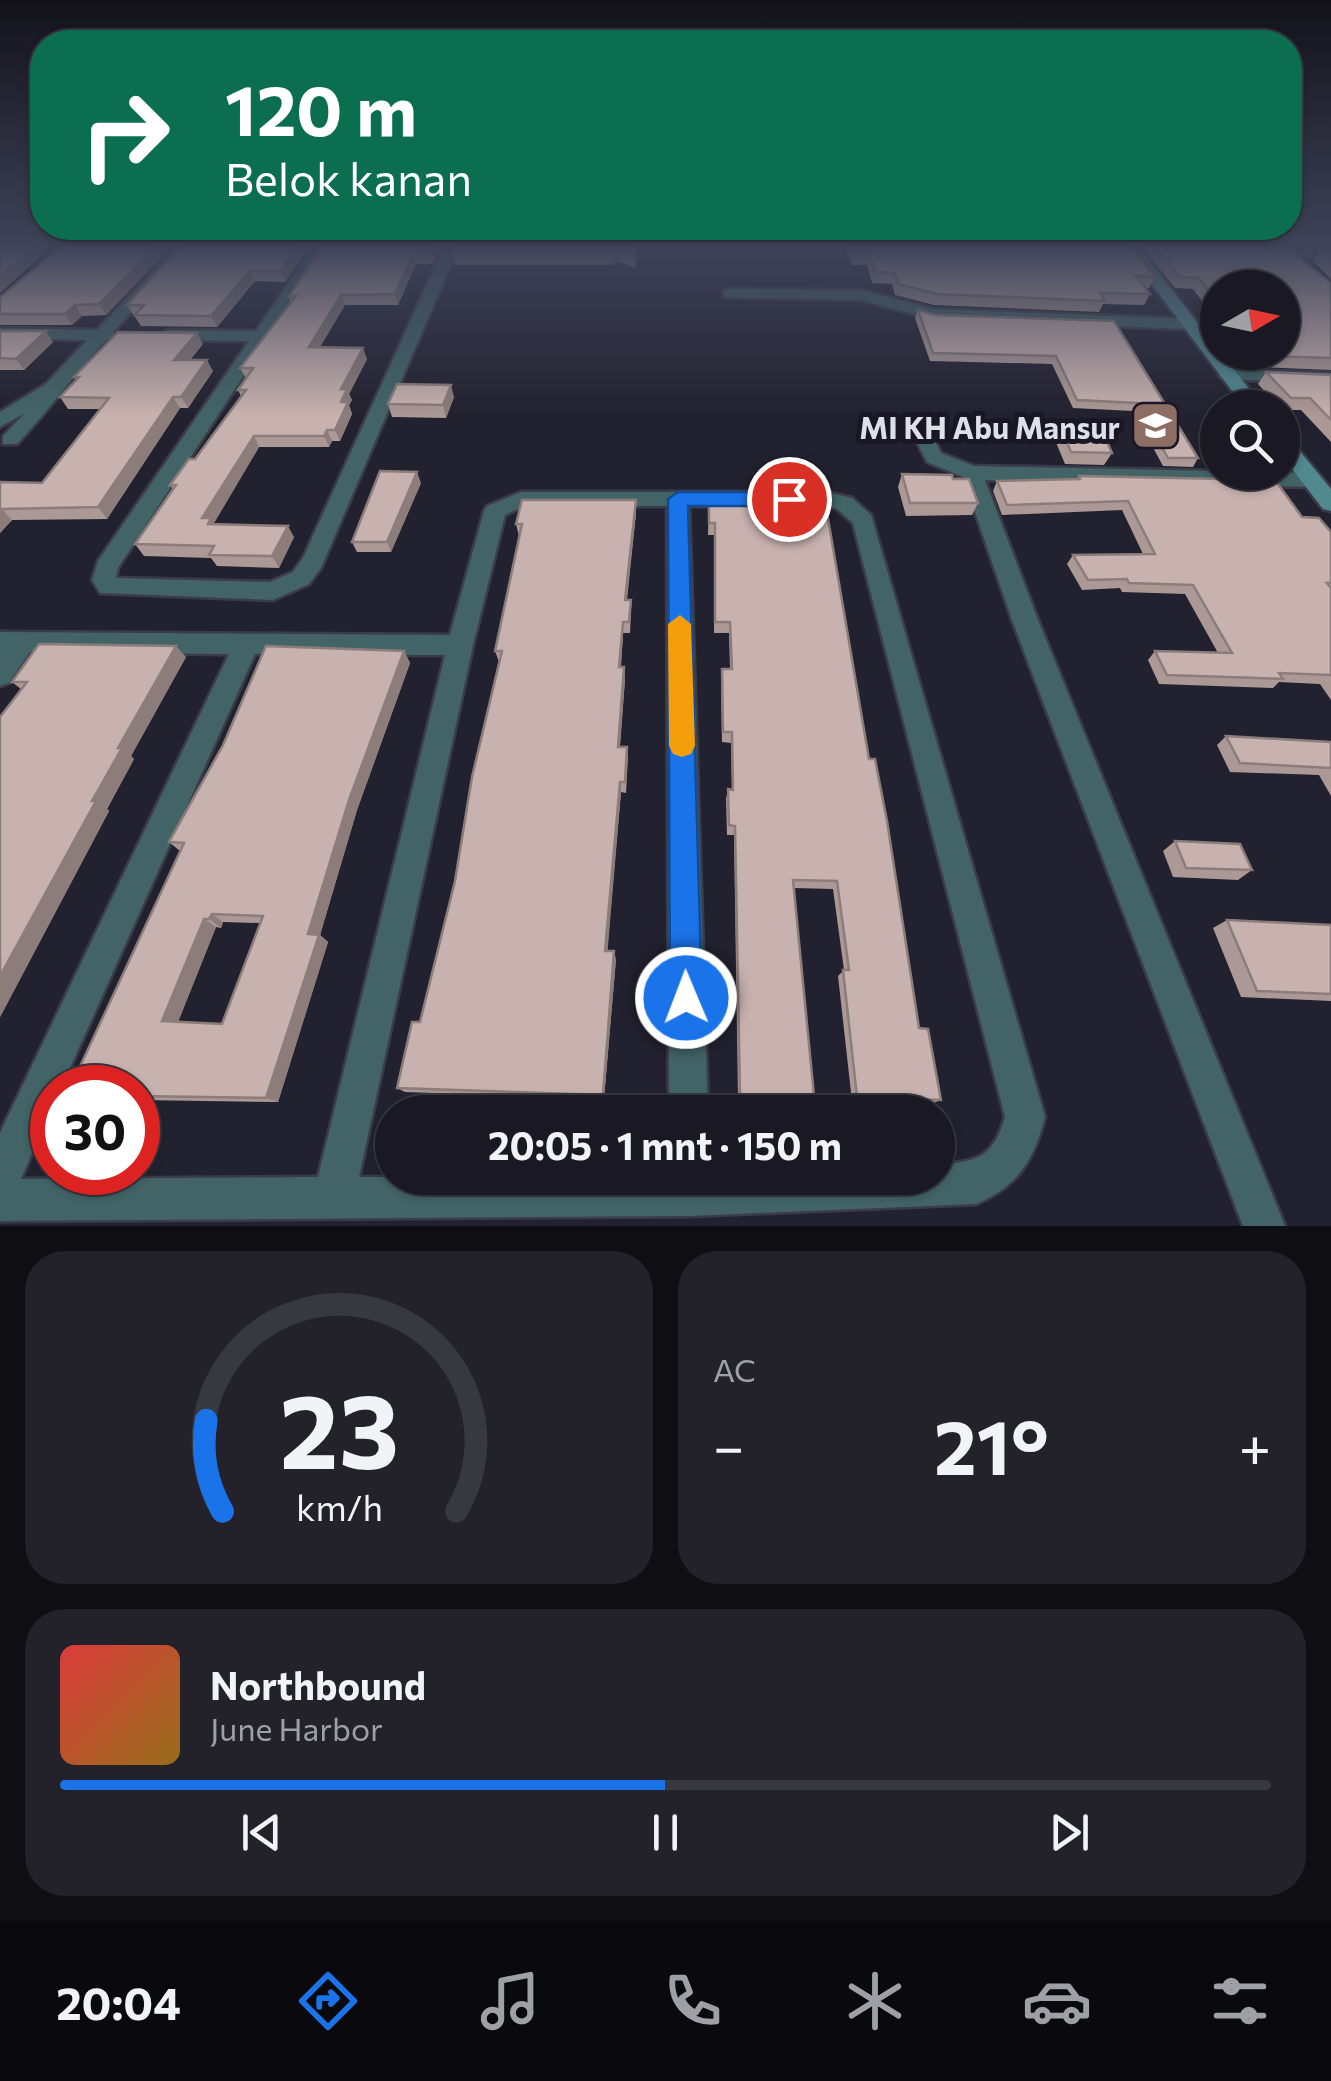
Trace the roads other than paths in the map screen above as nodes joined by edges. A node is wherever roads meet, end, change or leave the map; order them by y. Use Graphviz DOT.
graph roads {
  1 [pos="130,302"];
  2 [pos="285,302"];
  3 [pos="427,302"];
  4 [pos="891,302"];
  5 [pos="1174,302"];
  6 [pos="1191,324"];
  7 [pos="0,333"];
  8 [pos="100,334"];
  9 [pos="263,336"];
  10 [pos="1228,375"];
  11 [pos="1331,378"];
  12 [pos="1240,390"];
  13 [pos="921,430"];
  14 [pos="3,433"];
  15 [pos="0,460"];
  16 [pos="1300,463"];
  17 [pos="972,474"];
  18 [pos="1314,480"];
  19 [pos="678,499"];
  20 [pos="1330,501"];
  21 [pos="248,642"];
  22 [pos="11,643"];
  23 [pos="460,644"];
  24 [pos="0,675"];
  25 [pos="688,1095"];
  26 [pos="0,1178"];
  27 [pos="955,1183"];
  28 [pos="399,1195"];
  29 [pos="334,1197"];
  30 [pos="0,1200"];
  31 [pos="1264,1226"];
  1 -- 8 [label="street"];
  2 -- 9 [label="street"];
  3 -- 9 [label="street"];
  4 -- 6 [label="street"];
  5 -- 6 [label="main road"];
  6 -- 10 [label="main road"];
  7 -- 8 [label="street"];
  8 -- 9 [label="street"];
  8 -- 14 [label="street"];
  10 -- 11 [label="street"];
  10 -- 12 [label="main road"];
  13 -- 17 [label="street"];
  14 -- 15 [label="street"];
  16 -- 18 [label="main road"];
  17 -- 18 [label="street"];
  17 -- 31 [label="street"];
  18 -- 20 [label="main road"];
  19 -- 23 [label="street"];
  19 -- 25 [label="street"];
  19 -- 27 [label="street"];
  21 -- 22 [label="street"];
  21 -- 23 [label="street"];
  21 -- 26 [label="street"];
  22 -- 24 [label="street"];
  23 -- 29 [label="street"];
  28 -- 29 [label="street"];
  29 -- 30 [label="street"];
}
